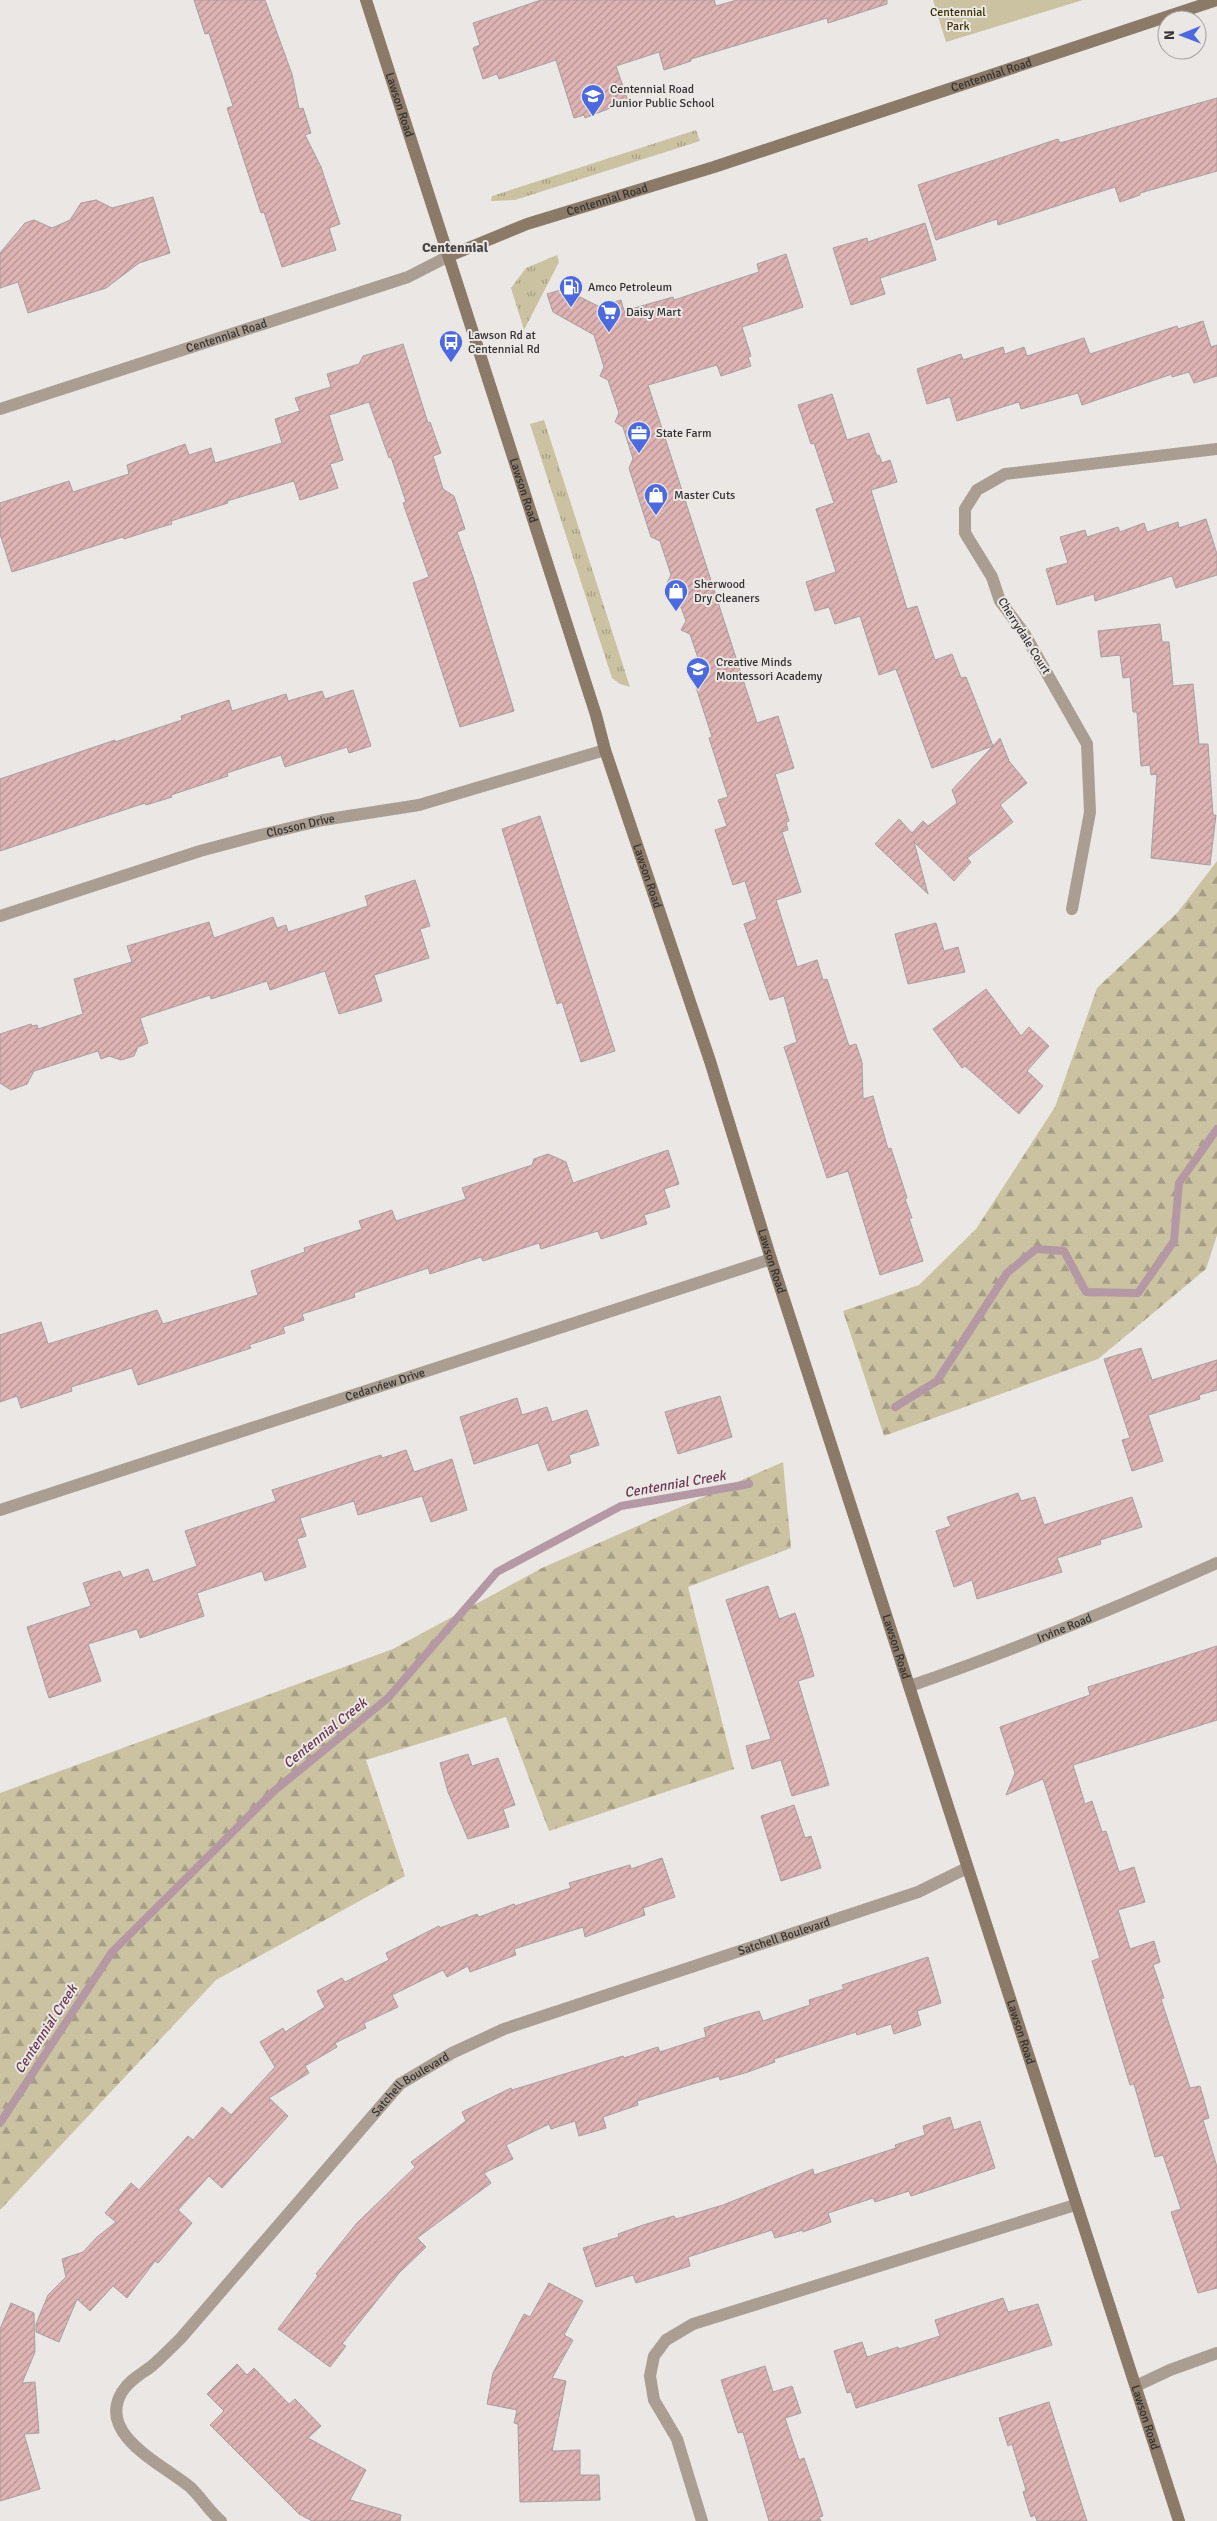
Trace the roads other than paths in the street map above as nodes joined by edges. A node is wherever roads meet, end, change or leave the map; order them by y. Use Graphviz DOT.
graph roads {
  1 [pos="366,0"];
  2 [pos="1217,0"];
  3 [pos="449,256"];
  4 [pos="0,409"];
  5 [pos="1217,449"];
  6 [pos="605,750"];
  7 [pos="1072,908"];
  8 [pos="0,916"];
  9 [pos="771,1259"];
  10 [pos="0,1510"];
  11 [pos="1217,1563"];
  12 [pos="910,1686"];
  13 [pos="967,1868"];
  14 [pos="1076,2205"];
  15 [pos="1217,2354"];
  16 [pos="1136,2386"];
  17 [pos="221,2521"];
  18 [pos="702,2521"];
  19 [pos="1178,2521"];
  1 -- 3 [label="street, Lawson Road"];
  2 -- 3 [label="street, Centennial Road"];
  3 -- 4 [label="street, Centennial Road"];
  3 -- 6 [label="street, Lawson Road"];
  5 -- 7 [label="street, Cherrydale Court"];
  6 -- 8 [label="street, Closson Drive"];
  6 -- 9 [label="street, Lawson Road"];
  9 -- 10 [label="street, Cedarview Drive"];
  9 -- 12 [label="street, Lawson Road"];
  11 -- 12 [label="street, Irvine Road"];
  12 -- 13 [label="street, Lawson Road"];
  13 -- 14 [label="street, Lawson Road"];
  13 -- 17 [label="street, Satchell Boulevard"];
  14 -- 16 [label="street, Lawson Road"];
  14 -- 18 [label="street"];
  15 -- 16 [label="street"];
  16 -- 19 [label="street, Lawson Road"];
}
